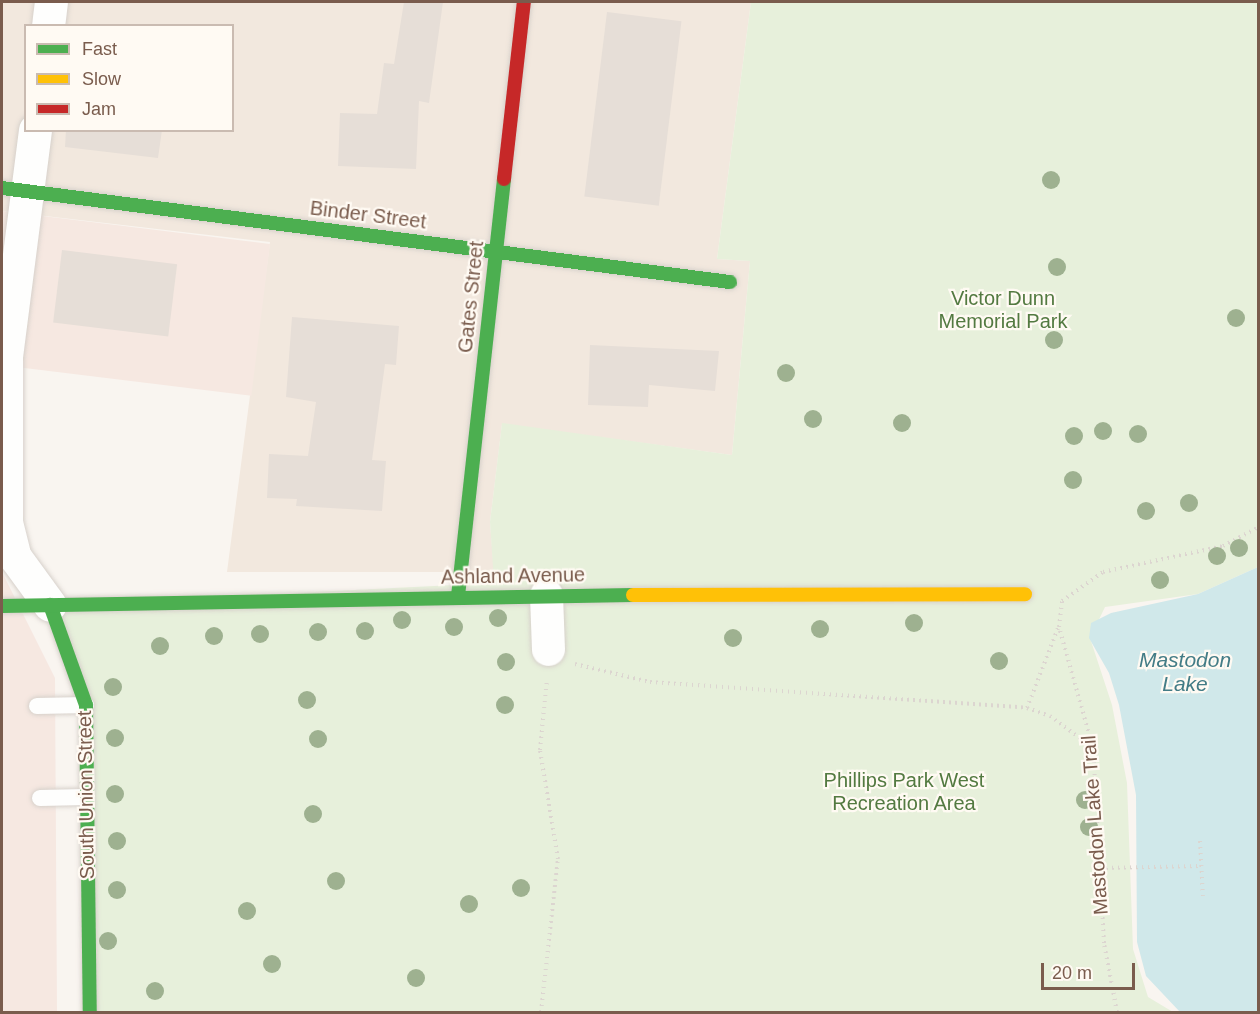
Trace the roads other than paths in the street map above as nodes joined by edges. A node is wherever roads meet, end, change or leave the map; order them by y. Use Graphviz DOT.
graph roads {
  1 [pos="51,2"];
  2 [pos="524,2"];
  3 [pos="48,24"];
  4 [pos="34,132"];
  5 [pos="14,190"];
  6 [pos="495,250"];
  7 [pos="730,282"];
  8 [pos="1025,594"];
  9 [pos="546,595"];
  10 [pos="458,596"];
  11 [pos="50,605"];
  12 [pos="2,606"];
  13 [pos="551,651"];
  14 [pos="86,705"];
  15 [pos="37,706"];
  16 [pos="86,797"];
  17 [pos="40,798"];
  18 [pos="90,1012"];
  1 -- 3 [label="street"];
  2 -- 6 [label="street, Gates Street"];
  4 -- 5 [label="street, South Union Street"];
  5 -- 6 [label="street, Binder Street"];
  5 -- 11 [label="street, South Union Street"];
  6 -- 7 [label="street, Binder Street"];
  6 -- 10 [label="street, Gates Street"];
  8 -- 9 [label="street, Ashland Avenue"];
  9 -- 10 [label="street, Ashland Avenue"];
  9 -- 13 [label="street"];
  10 -- 11 [label="street, Ashland Avenue"];
  11 -- 12 [label="street, Ashland Avenue"];
  11 -- 14 [label="street, South Union Street"];
  14 -- 15 [label="lane"];
  14 -- 16 [label="street, South Union Street"];
  16 -- 17 [label="lane"];
  16 -- 18 [label="street, South Union Street"];
}
